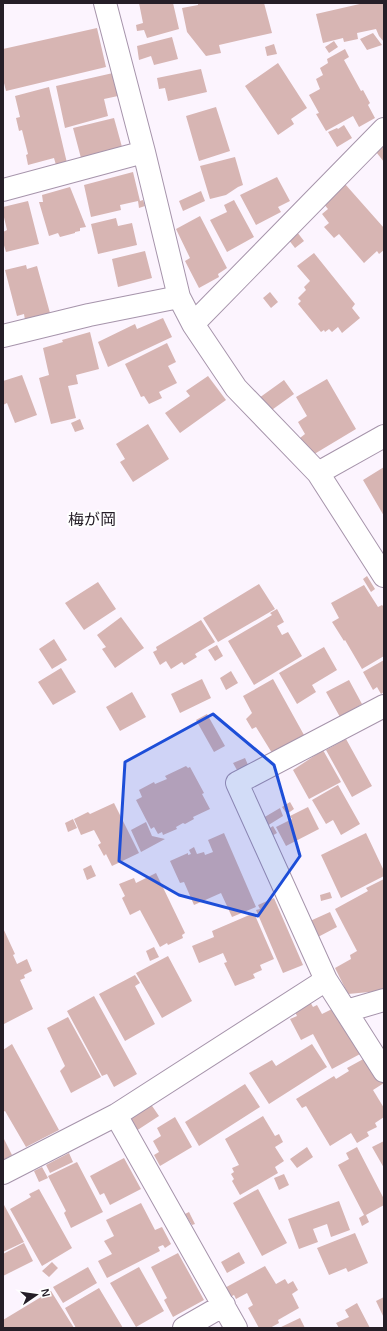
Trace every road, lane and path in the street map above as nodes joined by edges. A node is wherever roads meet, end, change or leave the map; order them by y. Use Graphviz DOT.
graph roads {
  1 [pos="105,3"];
  2 [pos="384,129"];
  3 [pos="144,152"];
  4 [pos="3,190"];
  5 [pos="179,297"];
  6 [pos="193,324"];
  7 [pos="3,336"];
  8 [pos="384,436"];
  9 [pos="318,473"];
  10 [pos="384,576"];
  11 [pos="384,706"];
  12 [pos="326,980"];
  13 [pos="384,1000"];
  14 [pos="346,1011"];
  15 [pos="384,1071"];
  16 [pos="116,1115"];
  17 [pos="3,1173"];
  18 [pos="224,1305"];
  19 [pos="184,1328"];
  20 [pos="236,1328"];
  1 -- 3 [label="street"];
  2 -- 6 [label="street"];
  3 -- 4 [label="street"];
  3 -- 5 [label="street"];
  5 -- 6 [label="street"];
  5 -- 7 [label="street"];
  6 -- 9 [label="street"];
  8 -- 9 [label="street"];
  9 -- 10 [label="street"];
  11 -- 12 [label="street"];
  12 -- 14 [label="street"];
  12 -- 16 [label="street"];
  13 -- 14 [label="street"];
  14 -- 15 [label="street"];
  16 -- 17 [label="street"];
  16 -- 18 [label="street"];
  18 -- 19 [label="street"];
  18 -- 20 [label="street"];
}
